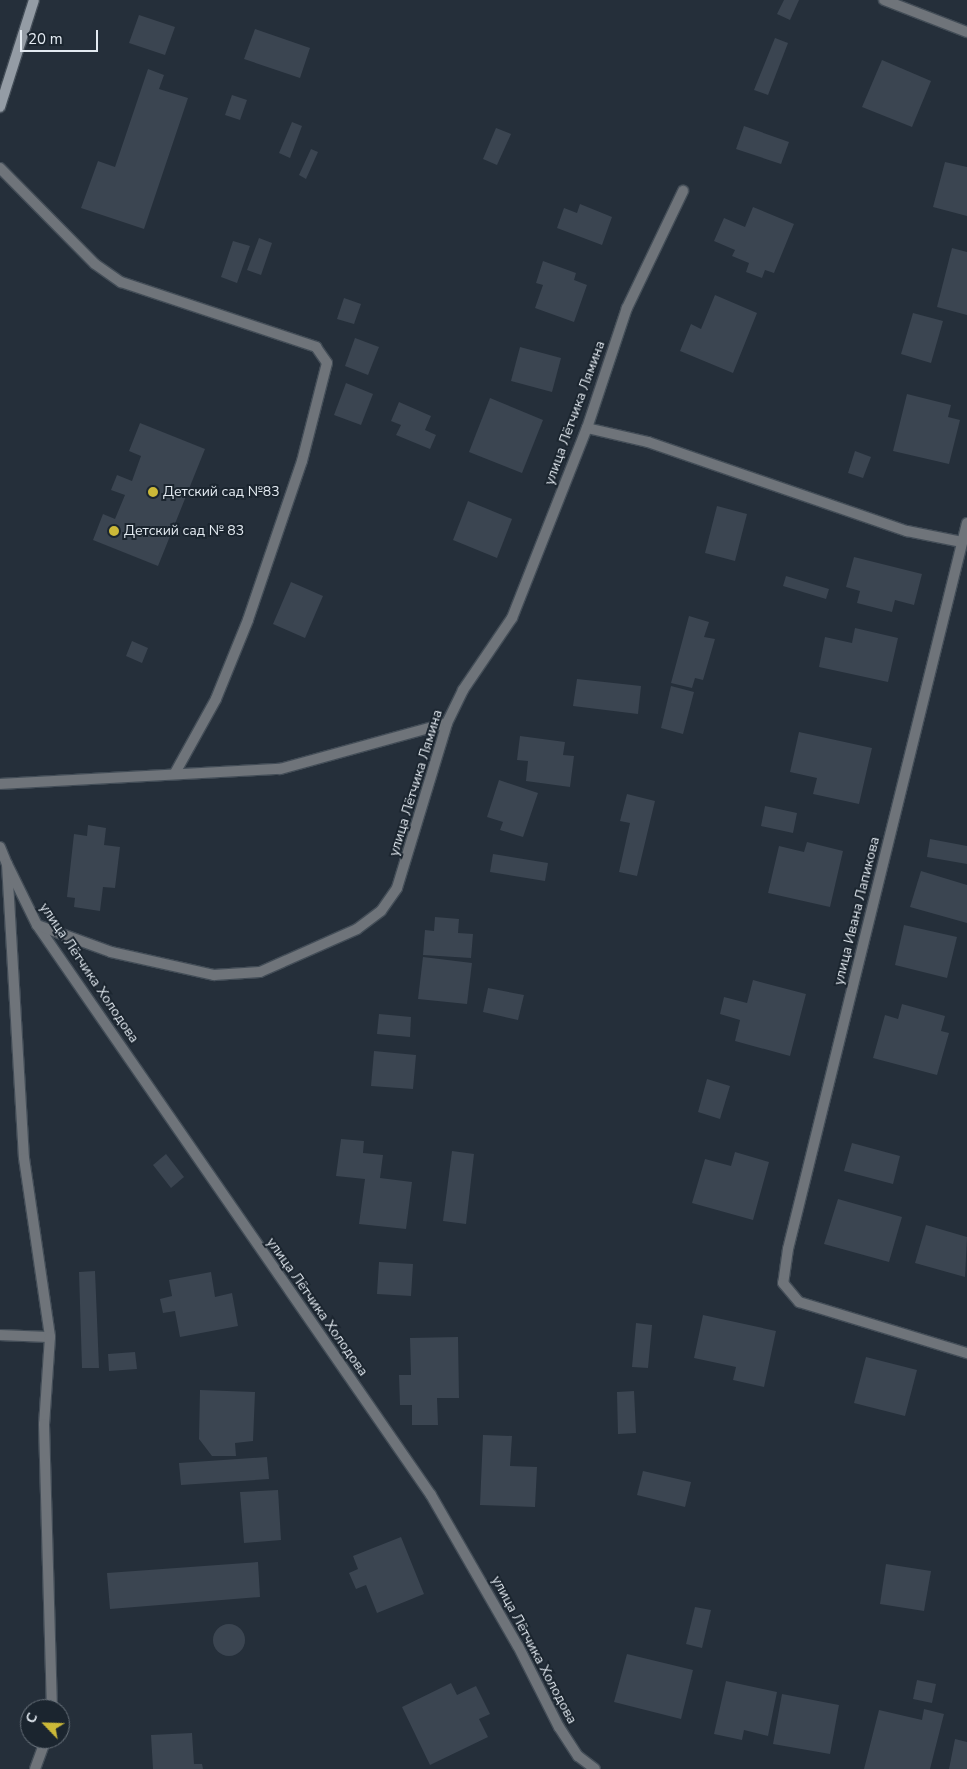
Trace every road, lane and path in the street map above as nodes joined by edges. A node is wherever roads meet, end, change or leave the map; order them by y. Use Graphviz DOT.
graph roads {
  1 [pos="34,0"];
  2 [pos="884,0"];
  3 [pos="967,32"];
  4 [pos="9,77"];
  5 [pos="0,85"];
  6 [pos="0,107"];
  7 [pos="0,168"];
  8 [pos="683,191"];
  9 [pos="587,428"];
  10 [pos="967,523"];
  11 [pos="962,542"];
  12 [pos="446,723"];
  13 [pos="175,773"];
  14 [pos="0,784"];
  15 [pos="0,847"];
  16 [pos="7,864"];
  17 [pos="36,925"];
  18 [pos="0,1335"];
  19 [pos="50,1337"];
  20 [pos="967,1353"];
  21 [pos="52,1699"];
  22 [pos="42,1749"];
  23 [pos="35,1769"];
  24 [pos="595,1769"];
  1 -- 4 [label="street"];
  2 -- 3 [label="street"];
  4 -- 5 [label="street"];
  4 -- 6 [label="street"];
  7 -- 13 [label="street"];
  8 -- 9 [label="street, улица Лётчика Лямина"];
  9 -- 11 [label="street"];
  9 -- 12 [label="street, улица Лётчика Лямина"];
  10 -- 11 [label="street, улица Ивана Лапикова"];
  11 -- 20 [label="street, улица Ивана Лапикова"];
  12 -- 13 [label="street"];
  12 -- 17 [label="street, улица Лётчика Лямина"];
  13 -- 14 [label="street"];
  15 -- 16 [label="street, улица Лётчика Холодова"];
  16 -- 17 [label="street, улица Лётчика Холодова"];
  16 -- 19 [label="street"];
  17 -- 24 [label="street, улица Лётчика Холодова"];
  18 -- 19 [label="street"];
  19 -- 21 [label="street"];
  22 -- 23 [label="street"];
}
